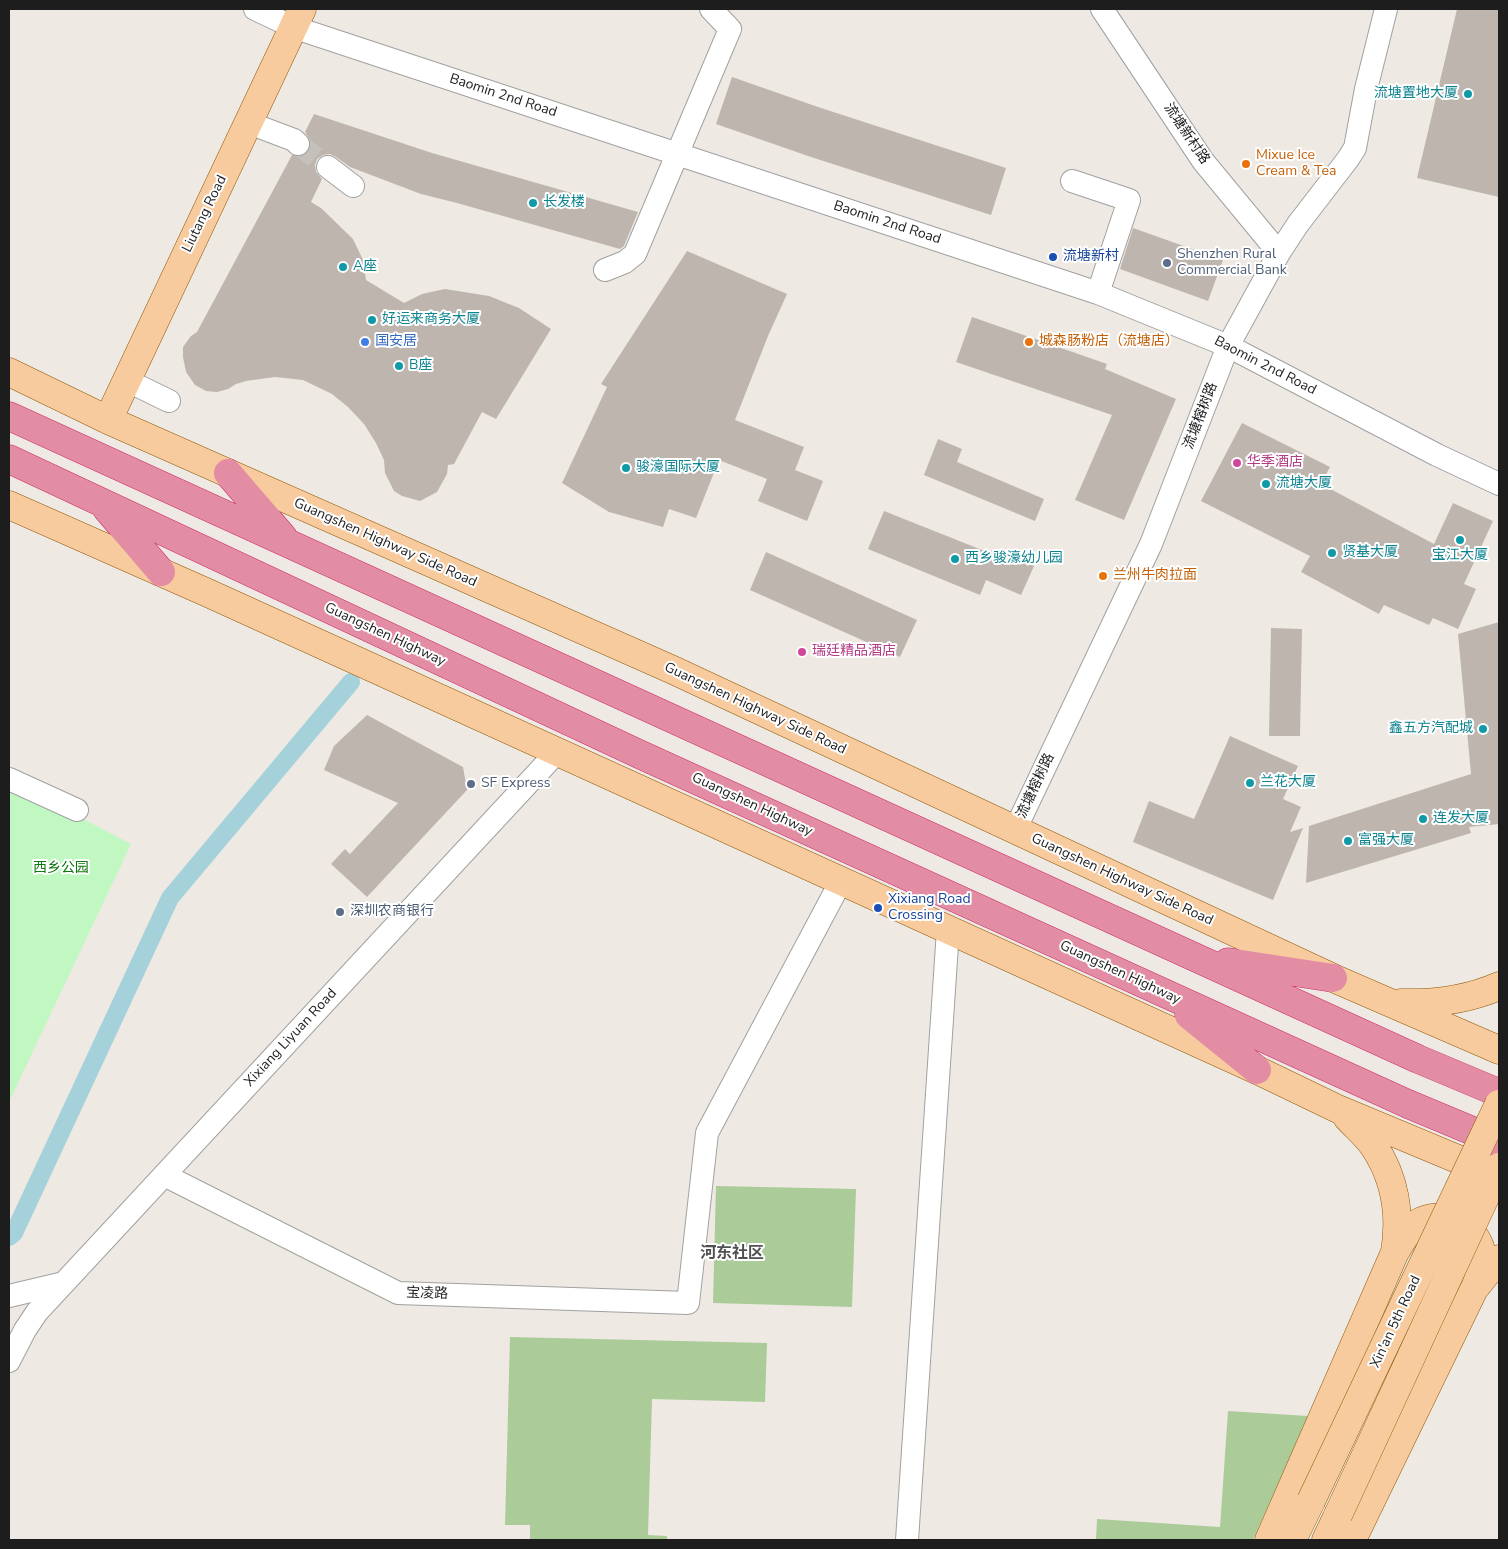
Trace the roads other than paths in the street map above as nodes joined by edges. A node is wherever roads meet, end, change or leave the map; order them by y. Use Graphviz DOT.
graph roads {
  1 [pos="255,9"];
  2 [pos="711,9"];
  3 [pos="1102,9"];
  4 [pos="1386,9"];
  5 [pos="298,18"];
  6 [pos="249,123"];
  7 [pos="298,144"];
  8 [pos="678,153"];
  9 [pos="328,167"];
  10 [pos="1072,181"];
  11 [pos="353,186"];
  12 [pos="1280,253"];
  13 [pos="605,270"];
  14 [pos="1098,293"];
  15 [pos="1228,346"];
  16 [pos="9,372"];
  17 [pos="126,380"];
  18 [pos="169,401"];
  19 [pos="9,416"];
  20 [pos="108,420"];
  21 [pos="9,459"];
  22 [pos="228,473"];
  23 [pos="1499,484"];
  24 [pos="101,503"];
  25 [pos="9,505"];
  26 [pos="289,544"];
  27 [pos="161,572"];
  28 [pos="557,752"];
  29 [pos="9,778"];
  30 [pos="77,810"];
  31 [pos="1015,830"];
  32 [pos="841,881"];
  33 [pos="948,930"];
  34 [pos="1194,956"];
  35 [pos="1332,978"];
  36 [pos="1499,986"];
  37 [pos="1159,991"];
  38 [pos="1391,1003"];
  39 [pos="1499,1050"];
  40 [pos="1257,1070"];
  41 [pos="1499,1092"];
  42 [pos="1499,1104"];
  43 [pos="1340,1110"];
  44 [pos="1499,1142"];
  45 [pos="1499,1167"];
  46 [pos="164,1176"];
  47 [pos="1499,1176"];
  48 [pos="1395,1252"];
  49 [pos="1499,1259"];
  50 [pos="64,1283"];
  51 [pos="1474,1289"];
  52 [pos="9,1296"];
  53 [pos="9,1361"];
  54 [pos="907,1540"];
  55 [pos="1269,1540"];
  56 [pos="1292,1540"];
  57 [pos="1326,1540"];
  58 [pos="1352,1540"];
  1 -- 5 [label="street, Baomin 2nd Road"];
  2 -- 8 [label="street"];
  3 -- 12 [label="street, 流塘新村路"];
  4 -- 12 [label="street, 流塘榕树路"];
  5 -- 6 [label="main road, Liutang Road"];
  5 -- 8 [label="street, Baomin 2nd Road"];
  6 -- 7 [label="street"];
  6 -- 17 [label="main road, Liutang Road"];
  8 -- 13 [label="street"];
  8 -- 14 [label="street, Baomin 2nd Road"];
  9 -- 11 [label="street"];
  10 -- 14 [label="street"];
  12 -- 15 [label="street, 流塘榕树路"];
  14 -- 15 [label="street, Baomin 2nd Road"];
  15 -- 23 [label="street, Baomin 2nd Road"];
  15 -- 31 [label="street, 流塘榕树路"];
  16 -- 20 [label="main road, Guangshen Highway Side Road"];
  17 -- 18 [label="street"];
  17 -- 20 [label="main road, Liutang Road"];
  19 -- 26 [label="highway"];
  20 -- 22 [label="main road, Guangshen Highway Side Road"];
  21 -- 24 [label="highway, Guangshen Highway"];
  22 -- 26 [label="highway"];
  22 -- 31 [label="main road, Guangshen Highway Side Road"];
  24 -- 27 [label="highway"];
  24 -- 37 [label="highway, Guangshen Highway"];
  25 -- 27 [label="main road"];
  26 -- 34 [label="highway"];
  27 -- 28 [label="main road"];
  28 -- 32 [label="main road"];
  28 -- 46 [label="street, Xixiang Liyuan Road"];
  29 -- 30 [label="street"];
  31 -- 35 [label="main road, Guangshen Highway Side Road"];
  32 -- 33 [label="main road"];
  32 -- 46 [label="street, 宝凌路"];
  33 -- 40 [label="main road"];
  33 -- 54 [label="street"];
  34 -- 35 [label="highway"];
  34 -- 41 [label="highway"];
  35 -- 38 [label="main road, Guangshen Highway Side Road"];
  36 -- 38 [label="main road"];
  37 -- 40 [label="highway"];
  37 -- 44 [label="highway, Guangshen Highway"];
  38 -- 39 [label="main road, Guangshen Highway Side Road"];
  40 -- 43 [label="main road"];
  42 -- 56 [label="main road, Xin'an 5th Road, bridge"];
  43 -- 47 [label="main road"];
  43 -- 48 [label="main road"];
  45 -- 57 [label="main road, Xin'an 5th Road, bridge"];
  46 -- 50 [label="street, Xixiang Liyuan Road"];
  48 -- 51 [label="main road"];
  48 -- 55 [label="main road"];
  49 -- 51 [label="main road"];
  50 -- 52 [label="street"];
  50 -- 53 [label="street, Xixiang Liyuan Road"];
  51 -- 58 [label="main road"];
}
